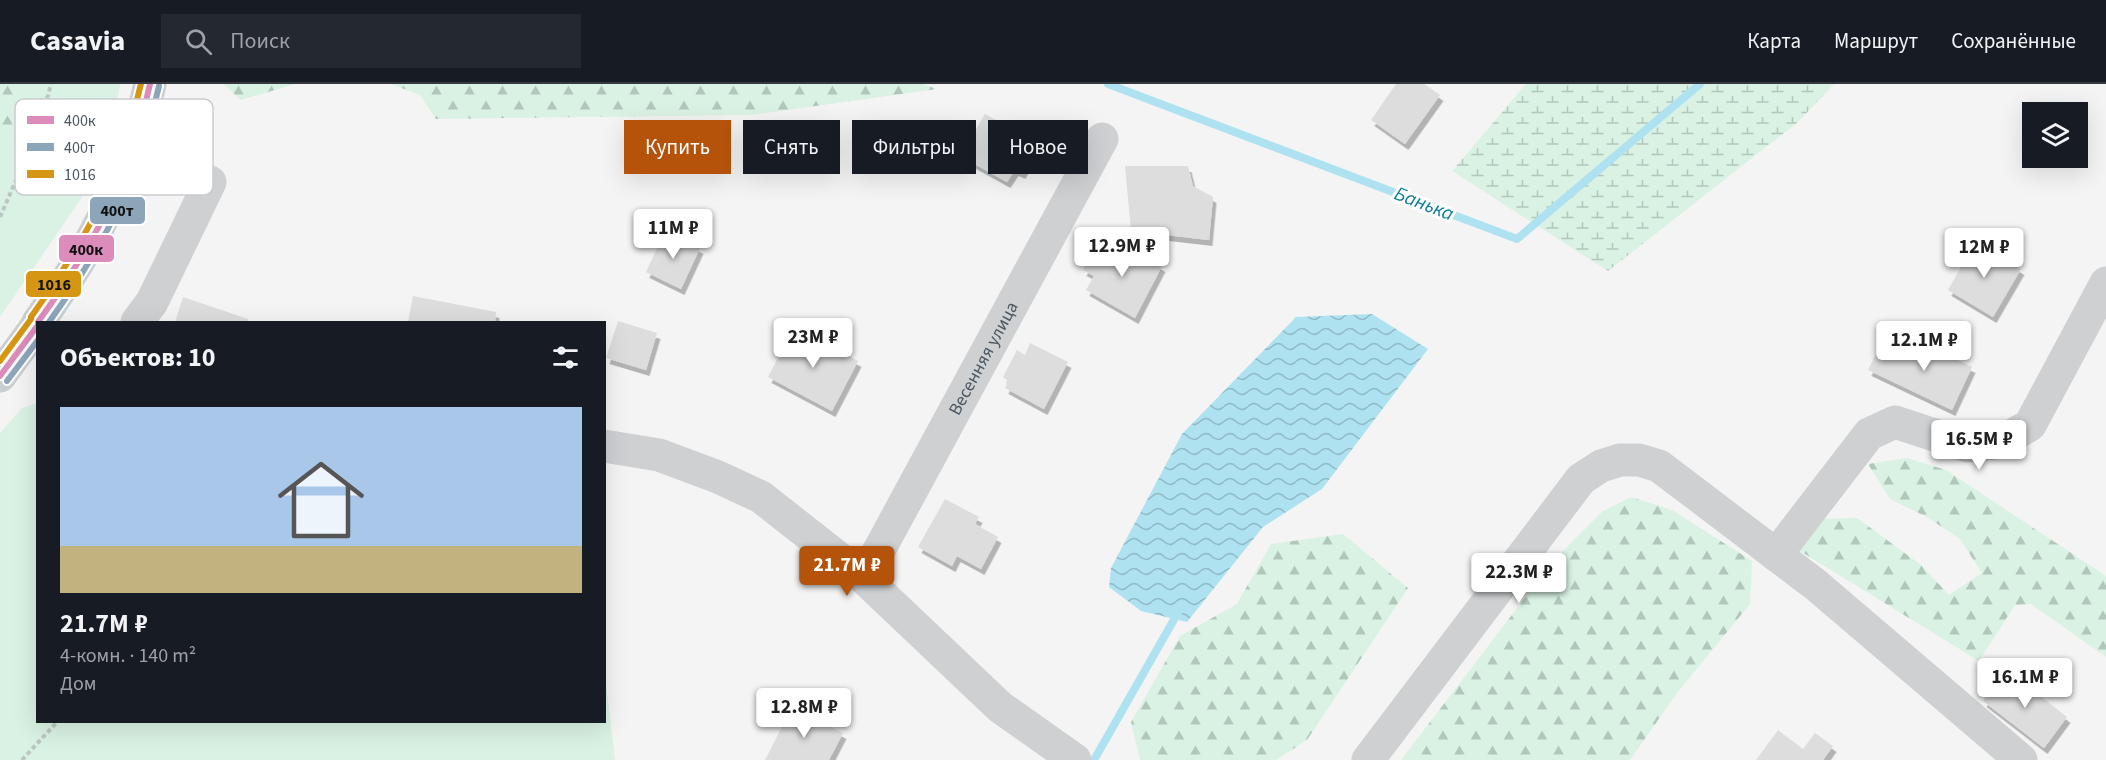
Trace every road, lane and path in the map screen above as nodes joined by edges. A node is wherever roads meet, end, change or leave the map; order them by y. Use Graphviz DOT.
graph roads {
  1 [pos="51,84"];
  2 [pos="150,84"];
  3 [pos="47,99"];
  4 [pos="146,99"];
  5 [pos="1102,139"];
  6 [pos="15,182"];
  7 [pos="113,195"];
  8 [pos="204,195"];
  9 [pos="0,217"];
  10 [pos="2106,283"];
  11 [pos="42,321"];
  12 [pos="138,321"];
  13 [pos="33,336"];
  14 [pos="0,376"];
  15 [pos="606,446"];
  16 [pos="1776,555"];
  17 [pos="864,578"];
  18 [pos="56,723"];
  19 [pos="22,760"];
  20 [pos="1075,760"];
  21 [pos="1368,760"];
  22 [pos="2021,760"];
  1 -- 3 [label="path"];
  2 -- 4 [label="main road"];
  5 -- 17 [label="street, Весенняя улица"];
  6 -- 9 [label="path"];
  7 -- 11 [label="main road"];
  8 -- 12 [label="street"];
  10 -- 16 [label="street"];
  13 -- 14 [label="main road"];
  15 -- 17 [label="street"];
  16 -- 21 [label="street"];
  16 -- 22 [label="street"];
  17 -- 20 [label="street"];
  18 -- 19 [label="path"];
}
